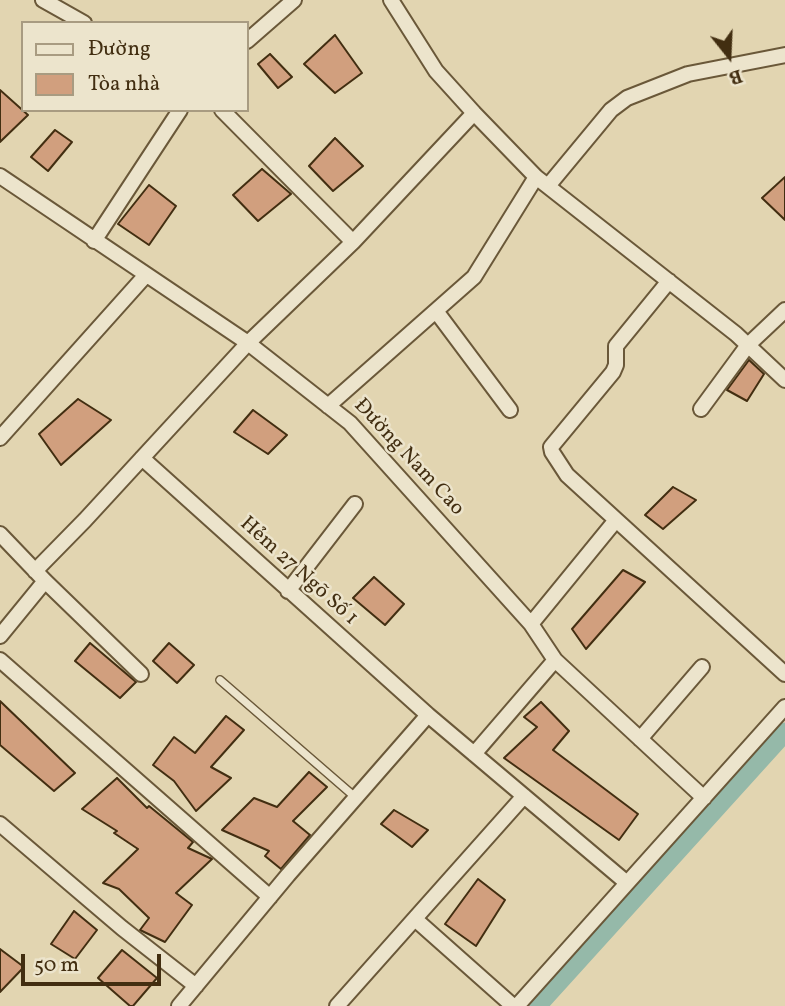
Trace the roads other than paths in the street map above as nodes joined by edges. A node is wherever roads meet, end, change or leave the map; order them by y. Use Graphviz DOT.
graph roads {
  1 [pos="43,0"];
  2 [pos="294,0"];
  3 [pos="391,0"];
  4 [pos="81,21"];
  5 [pos="248,40"];
  6 [pos="785,55"];
  7 [pos="179,112"];
  8 [pos="224,112"];
  9 [pos="474,113"];
  10 [pos="536,177"];
  11 [pos="3,185"];
  12 [pos="548,186"];
  13 [pos="94,241"];
  14 [pos="353,242"];
  15 [pos="146,275"];
  16 [pos="669,281"];
  17 [pos="785,310"];
  18 [pos="436,311"];
  19 [pos="248,343"];
  20 [pos="748,345"];
  21 [pos="785,380"];
  22 [pos="328,406"];
  23 [pos="701,409"];
  24 [pos="510,410"];
  25 [pos="0,438"];
  26 [pos="142,458"];
  27 [pos="355,504"];
  28 [pos="616,520"];
  29 [pos="0,534"];
  30 [pos="40,576"];
  31 [pos="288,591"];
  32 [pos="531,624"];
  33 [pos="0,636"];
  34 [pos="0,660"];
  35 [pos="555,660"];
  36 [pos="702,667"];
  37 [pos="141,674"];
  38 [pos="785,674"];
  39 [pos="220,680"];
  40 [pos="785,707"];
  41 [pos="428,715"];
  42 [pos="640,739"];
  43 [pos="474,754"];
  44 [pos="524,796"];
  45 [pos="704,797"];
  46 [pos="356,798"];
  47 [pos="0,824"];
  48 [pos="627,883"];
  49 [pos="270,897"];
  50 [pos="415,919"];
  51 [pos="196,986"];
  52 [pos="179,1006"];
  53 [pos="337,1006"];
  54 [pos="515,1006"];
  1 -- 4 [label="street"];
  2 -- 5 [label="street"];
  3 -- 9 [label="street"];
  6 -- 12 [label="street"];
  7 -- 13 [label="street"];
  8 -- 14 [label="street"];
  9 -- 10 [label="street"];
  9 -- 14 [label="street"];
  10 -- 12 [label="street"];
  10 -- 18 [label="street"];
  11 -- 13 [label="street, Đường Nam Cao"];
  12 -- 16 [label="street"];
  13 -- 15 [label="street, Đường Nam Cao"];
  14 -- 19 [label="street"];
  15 -- 19 [label="street, Đường Nam Cao"];
  15 -- 25 [label="street"];
  16 -- 20 [label="street"];
  16 -- 28 [label="street"];
  17 -- 20 [label="street"];
  18 -- 22 [label="street"];
  18 -- 24 [label="street"];
  19 -- 22 [label="street, Đường Nam Cao"];
  19 -- 26 [label="street"];
  20 -- 21 [label="street"];
  20 -- 23 [label="street"];
  22 -- 32 [label="street, Đường Nam Cao"];
  26 -- 30 [label="street"];
  26 -- 31 [label="street, Hẻm 27 Ngõ Số 1"];
  27 -- 31 [label="street"];
  28 -- 32 [label="street"];
  28 -- 38 [label="street"];
  29 -- 30 [label="street"];
  30 -- 33 [label="street"];
  30 -- 37 [label="street"];
  31 -- 41 [label="street, Hẻm 27 Ngõ Số 1"];
  32 -- 35 [label="street, Đường Nam Cao"];
  34 -- 49 [label="street"];
  35 -- 42 [label="street, Đường Nam Cao"];
  35 -- 43 [label="street"];
  36 -- 42 [label="street"];
  39 -- 46 [label="lane"];
  40 -- 45 [label="street"];
  41 -- 43 [label="street, Hẻm 27 Ngõ Số 1"];
  41 -- 46 [label="street"];
  42 -- 45 [label="street, Đường Nam Cao"];
  43 -- 44 [label="street, Hẻm 27 Ngõ Số 1"];
  44 -- 48 [label="street, Hẻm 27 Ngõ Số 1"];
  44 -- 50 [label="street"];
  45 -- 48 [label="street"];
  46 -- 49 [label="street"];
  47 -- 51 [label="street"];
  48 -- 54 [label="street"];
  49 -- 51 [label="street"];
  50 -- 53 [label="street"];
  50 -- 54 [label="street"];
  51 -- 52 [label="street"];
}
